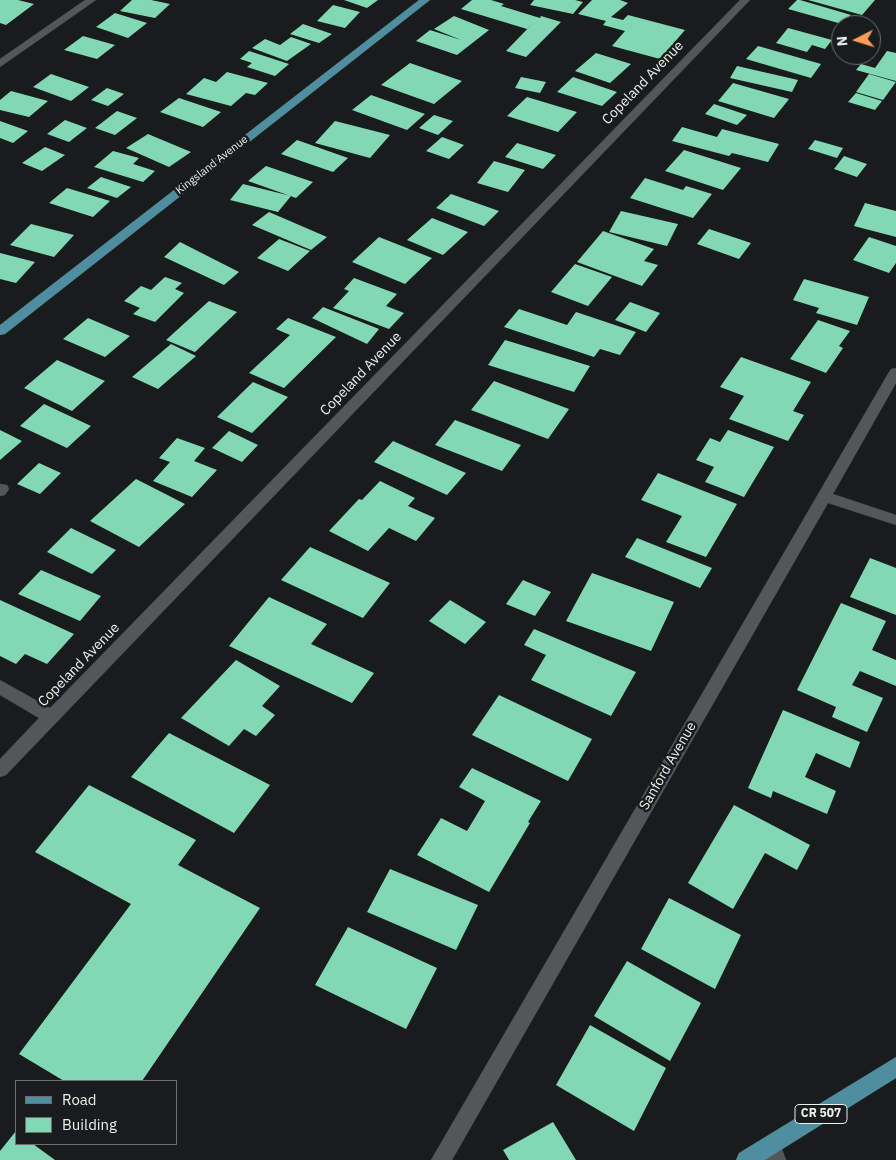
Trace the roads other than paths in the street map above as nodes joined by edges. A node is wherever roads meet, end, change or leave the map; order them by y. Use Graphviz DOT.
graph roads {
  1 [pos="91,0"];
  2 [pos="425,0"];
  3 [pos="745,0"];
  4 [pos="0,64"];
  5 [pos="0,331"];
  6 [pos="896,372"];
  7 [pos="824,496"];
  8 [pos="896,520"];
  9 [pos="0,687"];
  10 [pos="51,717"];
  11 [pos="0,770"];
  12 [pos="896,1067"];
  13 [pos="773,1152"];
  14 [pos="441,1160"];
  15 [pos="746,1160"];
  1 -- 4 [label="street"];
  2 -- 5 [label="main road, Kingsland Avenue"];
  3 -- 10 [label="street, Copeland Avenue"];
  6 -- 7 [label="street, Sanford Avenue"];
  7 -- 8 [label="street"];
  7 -- 14 [label="street, Sanford Avenue"];
  9 -- 10 [label="street"];
  10 -- 11 [label="street, Copeland Avenue"];
  12 -- 13 [label="main road, CR 507"];
  13 -- 15 [label="main road, CR 507"];
}
